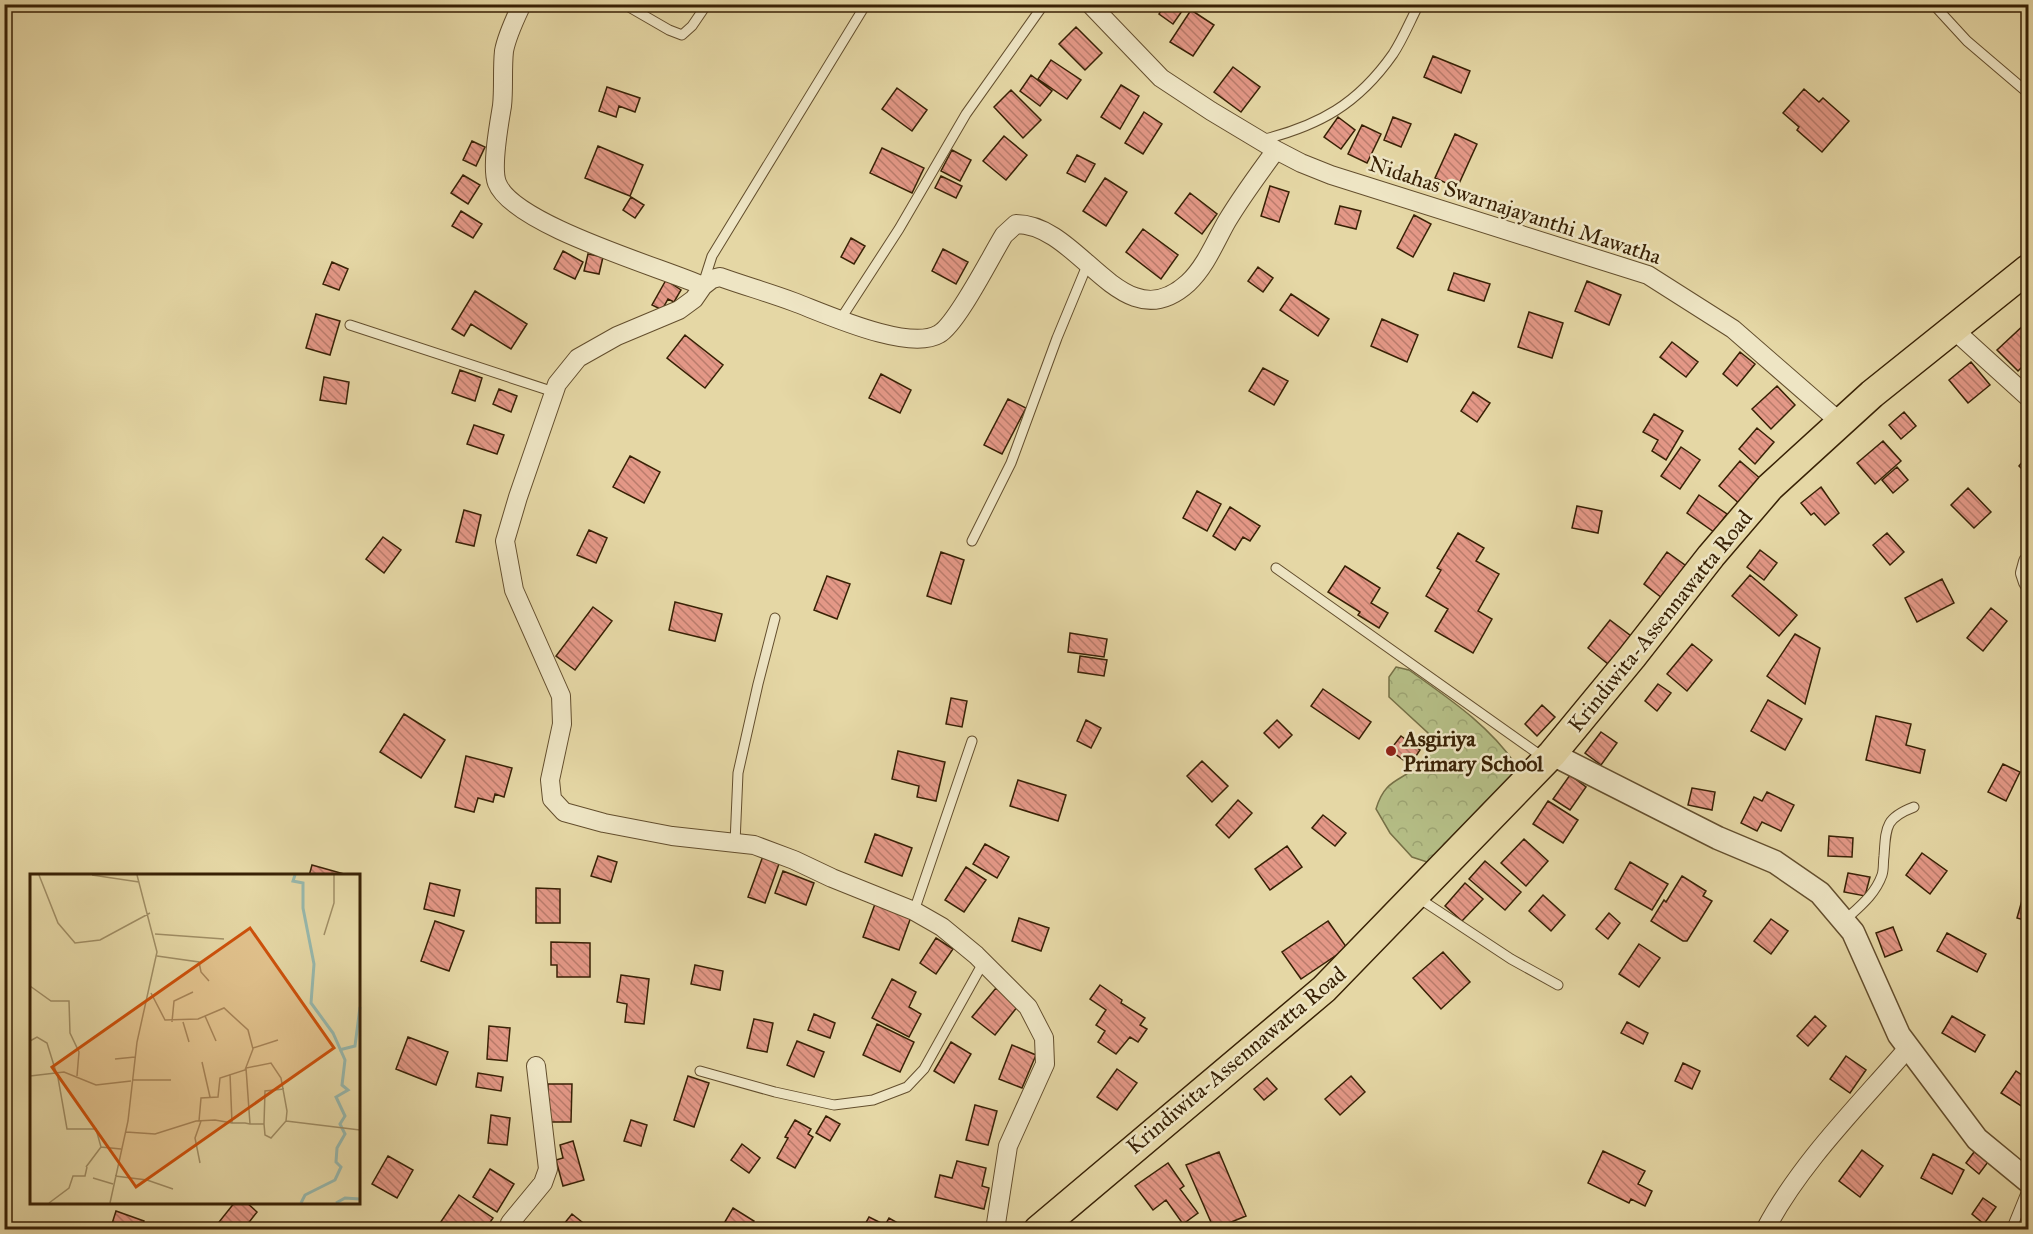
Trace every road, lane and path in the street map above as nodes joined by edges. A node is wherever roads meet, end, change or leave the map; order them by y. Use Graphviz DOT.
graph roads {
  1 [pos="522,4"];
  2 [pos="624,4"];
  3 [pos="707,4"];
  4 [pos="866,4"];
  5 [pos="1044,4"];
  6 [pos="1090,4"];
  7 [pos="1419,4"];
  8 [pos="1933,4"];
  9 [pos="2028,93"];
  10 [pos="1269,145"];
  11 [pos="1088,263"];
  12 [pos="2028,269"];
  13 [pos="703,286"];
  14 [pos="840,320"];
  15 [pos="350,325"];
  16 [pos="1953,329"];
  17 [pos="554,392"];
  18 [pos="2028,398"];
  19 [pos="1841,423"];
  20 [pos="972,541"];
  21 [pos="2028,562"];
  22 [pos="1276,568"];
  23 [pos="2028,582"];
  24 [pos="775,618"];
  25 [pos="972,741"];
  26 [pos="1549,757"];
  27 [pos="1914,807"];
  28 [pos="735,843"];
  29 [pos="1414,896"];
  30 [pos="914,911"];
  31 [pos="1844,921"];
  32 [pos="983,963"];
  33 [pos="1558,985"];
  34 [pos="1908,1048"];
  35 [pos="536,1066"];
  36 [pos="700,1071"];
  37 [pos="2027,1178"];
  38 [pos="510,1230"];
  39 [pos="995,1230"];
  40 [pos="1038,1230"];
  41 [pos="1765,1230"];
  42 [pos="2011,1230"];
  1 -- 13 [label="street"];
  2 -- 3 [label="lane"];
  4 -- 13 [label="lane"];
  5 -- 14 [label="lane"];
  6 -- 10 [label="street, Nidahas Swarnajayanthi Mawatha"];
  7 -- 10 [label="lane"];
  8 -- 9 [label="lane"];
  10 -- 11 [label="street"];
  10 -- 19 [label="street, Nidahas Swarnajayanthi Mawatha"];
  11 -- 14 [label="street"];
  11 -- 20 [label="lane"];
  12 -- 16 [label="main road, Krindiwita-Assennawatta Road"];
  13 -- 14 [label="street"];
  13 -- 17 [label="street"];
  15 -- 17 [label="lane"];
  16 -- 18 [label="street"];
  16 -- 19 [label="main road, Krindiwita-Assennawatta Road"];
  17 -- 28 [label="street"];
  19 -- 26 [label="main road, Krindiwita-Assennawatta Road"];
  21 -- 23 [label="street"];
  22 -- 26 [label="lane"];
  24 -- 28 [label="lane"];
  25 -- 30 [label="lane"];
  26 -- 29 [label="main road, Krindiwita-Assennawatta Road"];
  26 -- 31 [label="street"];
  27 -- 31 [label="lane"];
  28 -- 30 [label="street"];
  29 -- 33 [label="lane"];
  29 -- 40 [label="main road, Krindiwita-Assennawatta Road"];
  30 -- 32 [label="street"];
  31 -- 34 [label="street"];
  32 -- 36 [label="lane"];
  32 -- 39 [label="street"];
  34 -- 37 [label="street"];
  34 -- 41 [label="street"];
  35 -- 38 [label="street"];
  37 -- 42 [label="lane"];
}
